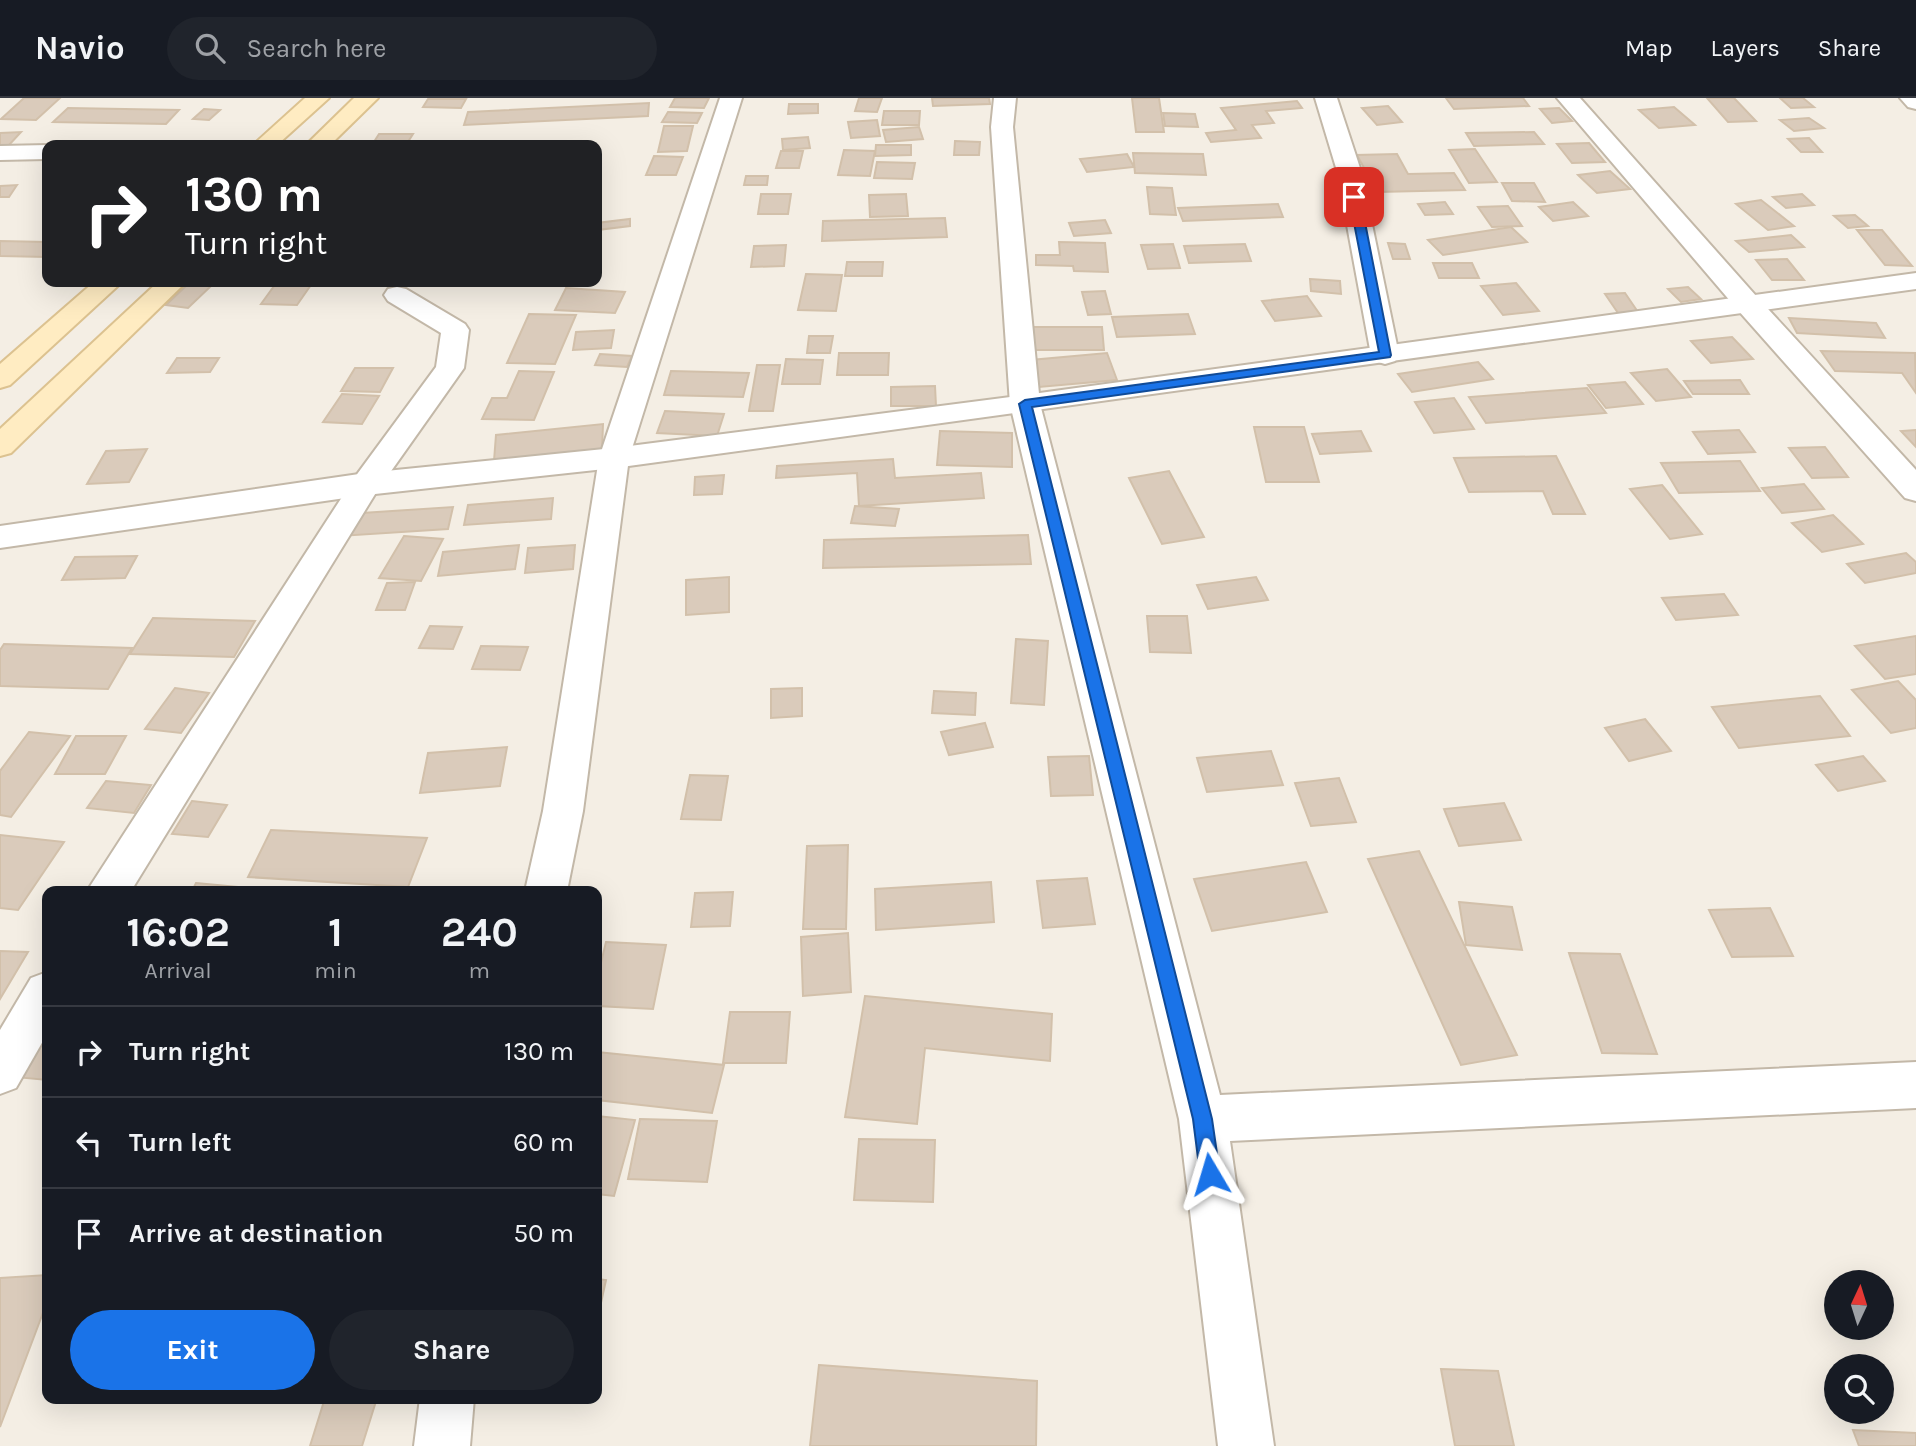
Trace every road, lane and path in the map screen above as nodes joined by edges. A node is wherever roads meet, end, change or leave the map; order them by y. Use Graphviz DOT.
graph roads {
  1 [pos="318,98"];
  2 [pos="367,98"];
  3 [pos="731,98"];
  4 [pos="1005,98"];
  5 [pos="1326,98"];
  6 [pos="1568,98"];
  7 [pos="1911,98"];
  8 [pos="1916,102"];
  9 [pos="270,140"];
  10 [pos="322,140"];
  11 [pos="42,152"];
  12 [pos="0,153"];
  13 [pos="1916,281"];
  14 [pos="103,287"];
  15 [pos="168,287"];
  16 [pos="397,295"];
  17 [pos="1747,303"];
  18 [pos="1385,355"];
  19 [pos="0,379"];
  20 [pos="1025,404"];
  21 [pos="0,446"];
  22 [pos="614,458"];
  23 [pos="366,484"];
  24 [pos="1916,490"];
  25 [pos="0,537"];
  26 [pos="111,886"];
  27 [pos="547,886"];
  28 [pos="42,1001"];
  29 [pos="0,1072"];
  30 [pos="1916,1085"];
  31 [pos="1203,1119"];
  32 [pos="446,1404"];
  33 [pos="442,1446"];
  34 [pos="1246,1446"];
  1 -- 9 [label="main road"];
  2 -- 10 [label="main road"];
  3 -- 22 [label="street"];
  4 -- 20 [label="street"];
  5 -- 18 [label="street"];
  6 -- 17 [label="street"];
  7 -- 8 [label="street"];
  11 -- 12 [label="street"];
  13 -- 17 [label="street"];
  14 -- 19 [label="main road"];
  15 -- 21 [label="main road"];
  16 -- 23 [label="street"];
  17 -- 18 [label="street"];
  17 -- 24 [label="street"];
  18 -- 20 [label="street"];
  20 -- 22 [label="street"];
  20 -- 31 [label="street"];
  22 -- 23 [label="street"];
  22 -- 27 [label="street"];
  23 -- 25 [label="street"];
  23 -- 26 [label="street"];
  28 -- 29 [label="street"];
  30 -- 31 [label="street"];
  31 -- 34 [label="street"];
  32 -- 33 [label="street"];
}
